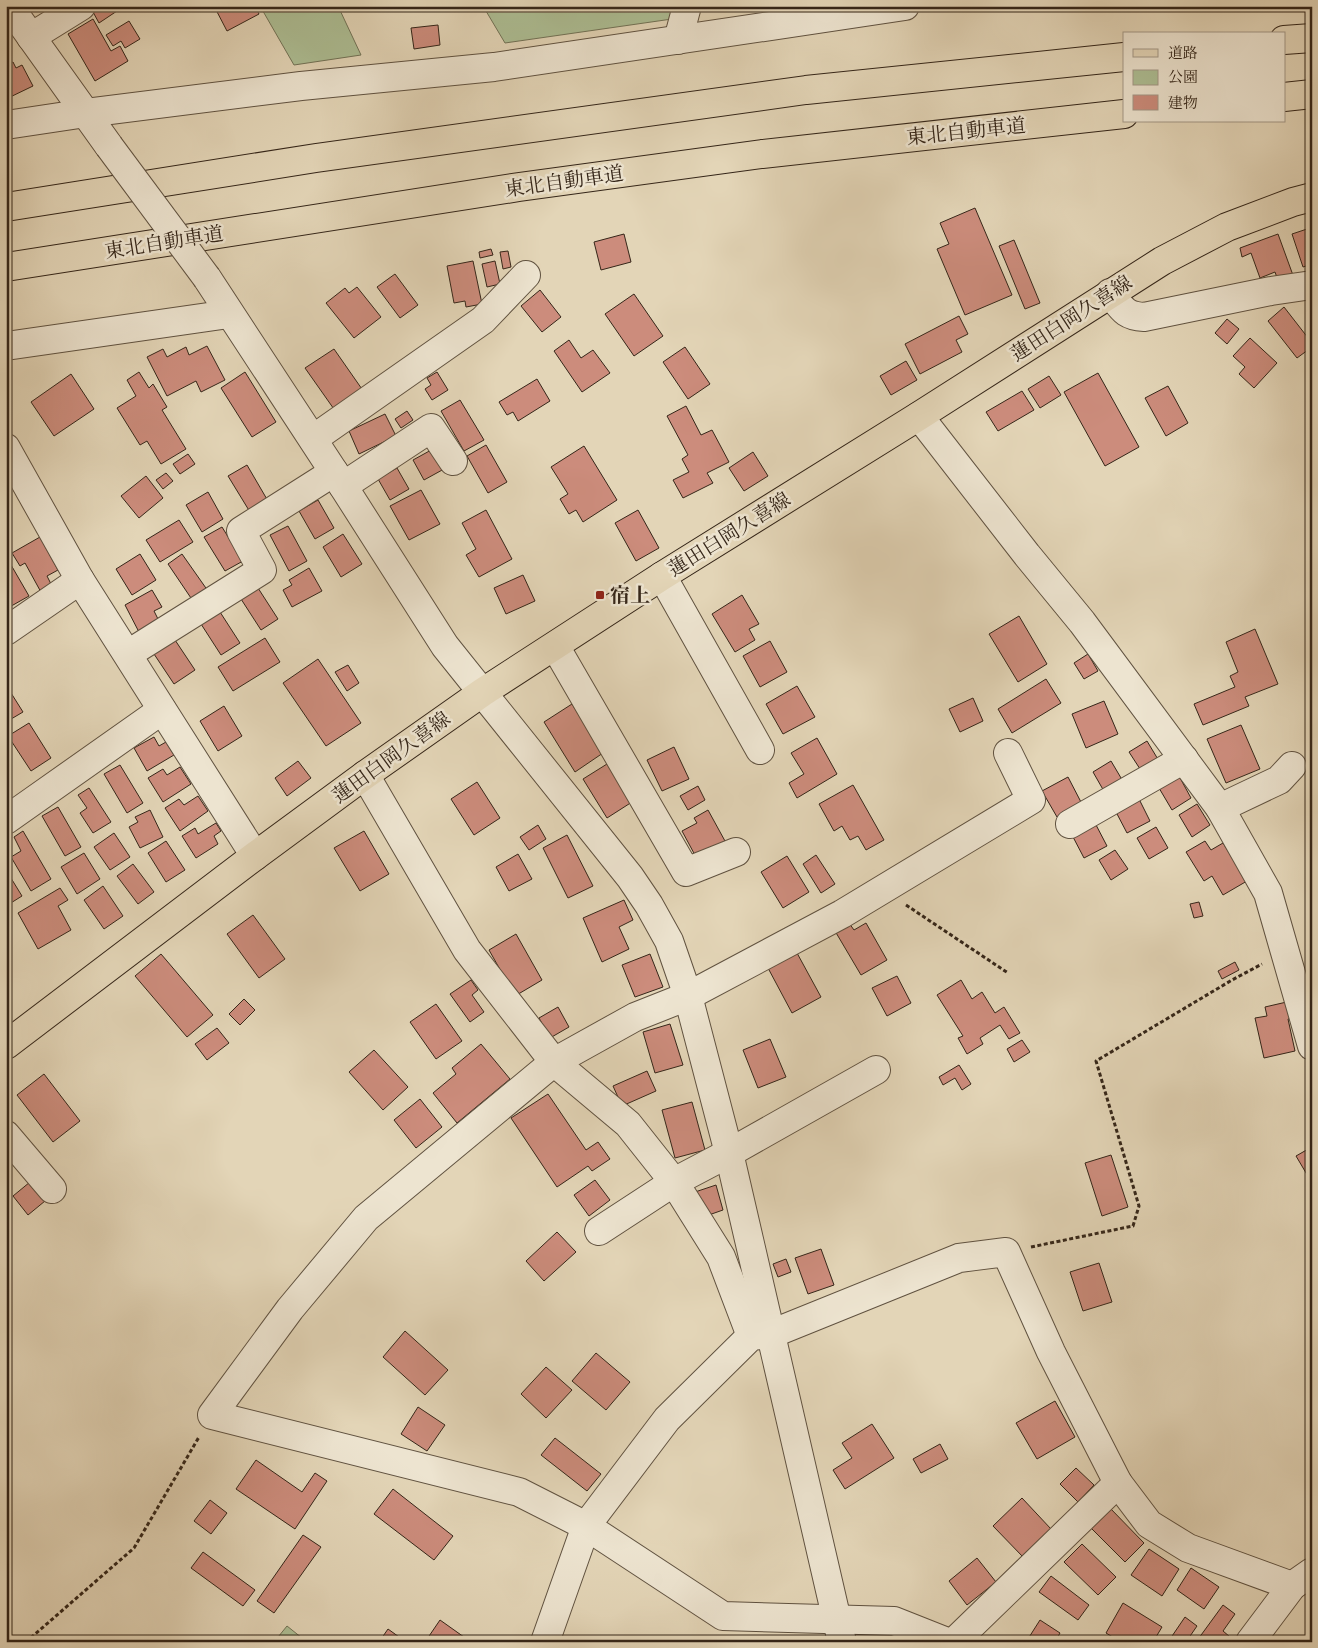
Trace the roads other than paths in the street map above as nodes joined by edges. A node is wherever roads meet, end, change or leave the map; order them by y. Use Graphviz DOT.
graph roads {
  1 [pos="9,6"];
  2 [pos="81,6"];
  3 [pos="687,6"];
  4 [pos="905,6"];
  5 [pos="31,37"];
  6 [pos="1312,38"];
  7 [pos="678,40"];
  8 [pos="1286,40"];
  9 [pos="1123,57"];
  10 [pos="1312,94"];
  11 [pos="1286,97"];
  12 [pos="86,113"];
  13 [pos="1123,114"];
  14 [pos="6,126"];
  15 [pos="1312,197"];
  16 [pos="6,207"];
  17 [pos="6,267"];
  18 [pos="526,274"];
  19 [pos="1312,285"];
  20 [pos="1110,293"];
  21 [pos="229,314"];
  22 [pos="6,346"];
  23 [pos="919,416"];
  24 [pos="313,439"];
  25 [pos="6,448"];
  26 [pos="453,461"];
  27 [pos="338,479"];
  28 [pos="662,576"];
  29 [pos="80,580"];
  30 [pos="6,631"];
  31 [pos="555,646"];
  32 [pos="128,654"];
  33 [pos="483,692"];
  34 [pos="162,710"];
  35 [pos="760,750"];
  36 [pos="1008,753"];
  37 [pos="1184,759"];
  38 [pos="1292,766"];
  39 [pos="365,775"];
  40 [pos="1220,808"];
  41 [pos="6,820"];
  42 [pos="1070,824"];
  43 [pos="736,852"];
  44 [pos="255,856"];
  45 [pos="688,996"];
  46 [pos="6,1045"];
  47 [pos="1312,1046"];
  48 [pos="554,1062"];
  49 [pos="876,1070"];
  50 [pos="6,1135"];
  51 [pos="730,1153"];
  52 [pos="674,1182"];
  53 [pos="52,1189"];
  54 [pos="599,1231"];
  55 [pos="761,1335"];
  56 [pos="1118,1483"];
  57 [pos="586,1526"];
  58 [pos="1302,1579"];
  59 [pos="839,1630"];
  60 [pos="545,1642"];
  61 [pos="947,1642"];
  62 [pos="954,1642"];
  63 [pos="1250,1642"];
  1 -- 5 [label="street"];
  2 -- 5 [label="street"];
  3 -- 7 [label="street"];
  4 -- 7 [label="street"];
  5 -- 12 [label="street"];
  6 -- 8 [label="main road"];
  7 -- 12 [label="street"];
  9 -- 16 [label="main road"];
  10 -- 11 [label="main road"];
  12 -- 14 [label="street"];
  12 -- 21 [label="street, bridge"];
  13 -- 17 [label="main road, 東北自動車道"];
  15 -- 20 [label="main road, 蓮田白岡久喜線"];
  18 -- 24 [label="street"];
  19 -- 20 [label="street"];
  20 -- 23 [label="main road, 蓮田白岡久喜線"];
  21 -- 22 [label="street"];
  21 -- 24 [label="street"];
  23 -- 28 [label="main road, 蓮田白岡久喜線"];
  23 -- 37 [label="street"];
  24 -- 27 [label="street"];
  25 -- 29 [label="street"];
  26 -- 27 [label="street"];
  27 -- 32 [label="street"];
  27 -- 33 [label="street"];
  28 -- 31 [label="main road, 蓮田白岡久喜線"];
  28 -- 35 [label="street"];
  29 -- 30 [label="street"];
  29 -- 32 [label="street"];
  31 -- 33 [label="main road, 蓮田白岡久喜線"];
  31 -- 43 [label="street"];
  32 -- 34 [label="street"];
  33 -- 39 [label="main road, 蓮田白岡久喜線"];
  33 -- 45 [label="street"];
  34 -- 41 [label="street"];
  34 -- 44 [label="street"];
  36 -- 45 [label="street"];
  37 -- 40 [label="street"];
  37 -- 42 [label="street"];
  38 -- 40 [label="street"];
  39 -- 44 [label="main road, 蓮田白岡久喜線"];
  39 -- 48 [label="street"];
  40 -- 47 [label="street"];
  44 -- 46 [label="main road, 蓮田白岡久喜線"];
  45 -- 48 [label="street"];
  45 -- 51 [label="street"];
  48 -- 52 [label="street"];
  48 -- 57 [label="street"];
  49 -- 51 [label="street"];
  50 -- 53 [label="street"];
  51 -- 52 [label="street"];
  51 -- 55 [label="street"];
  52 -- 54 [label="street"];
  52 -- 55 [label="street"];
  55 -- 56 [label="street"];
  55 -- 57 [label="street"];
  55 -- 59 [label="street"];
  56 -- 58 [label="street"];
  56 -- 62 [label="street"];
  57 -- 59 [label="street"];
  57 -- 60 [label="street"];
  58 -- 63 [label="street"];
  59 -- 61 [label="street"];
}
